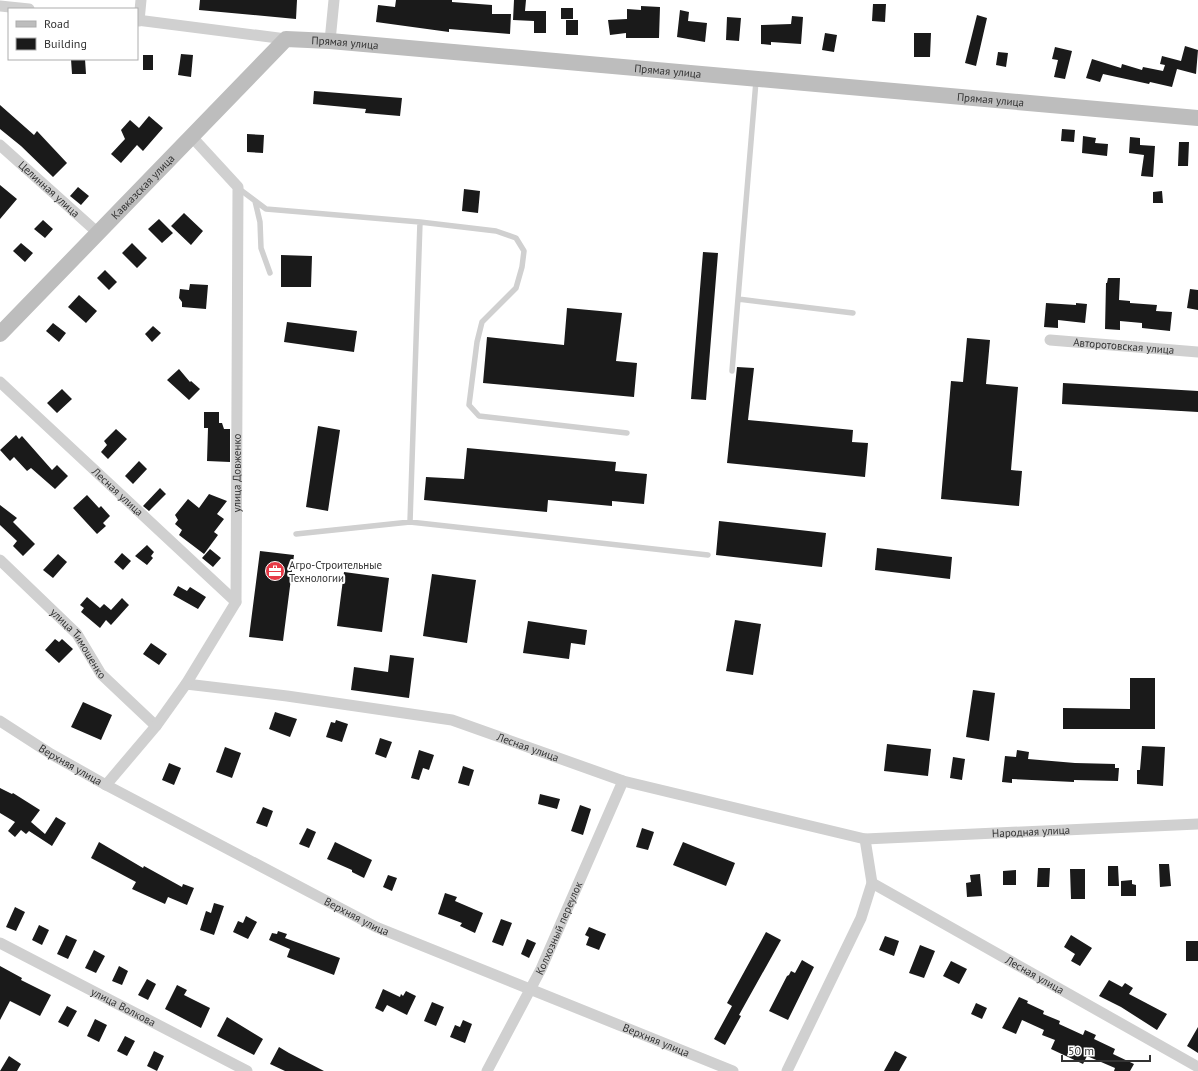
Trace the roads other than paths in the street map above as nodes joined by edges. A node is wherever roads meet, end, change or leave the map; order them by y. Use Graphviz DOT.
graph roads {
  1 [pos="141,0"];
  2 [pos="334,0"];
  3 [pos="0,6"];
  4 [pos="19,8"];
  5 [pos="138,20"];
  6 [pos="286,39"];
  7 [pos="330,41"];
  8 [pos="756,79"];
  9 [pos="1198,118"];
  10 [pos="192,137"];
  11 [pos="0,145"];
  12 [pos="238,187"];
  13 [pos="255,201"];
  14 [pos="420,222"];
  15 [pos="98,233"];
  16 [pos="270,273"];
  17 [pos="738,299"];
  18 [pos="853,314"];
  19 [pos="0,334"];
  20 [pos="1050,340"];
  21 [pos="1198,352"];
  22 [pos="732,371"];
  23 [pos="0,382"];
  24 [pos="627,433"];
  25 [pos="410,522"];
  26 [pos="296,534"];
  27 [pos="708,555"];
  28 [pos="0,560"];
  29 [pos="236,602"];
  30 [pos="186,684"];
  31 [pos="0,721"];
  32 [pos="156,726"];
  33 [pos="623,781"];
  34 [pos="106,785"];
  35 [pos="1198,824"];
  36 [pos="865,840"];
  37 [pos="872,883"];
  38 [pos="0,943"];
  39 [pos="530,990"];
  40 [pos="1198,1067"];
  41 [pos="246,1071"];
  42 [pos="487,1071"];
  43 [pos="733,1071"];
  44 [pos="787,1071"];
  1 -- 5 [label="street"];
  2 -- 7 [label="street"];
  3 -- 4 [label="street"];
  5 -- 6 [label="street, Прямая улица"];
  6 -- 7 [label="street, Прямая улица"];
  6 -- 10 [label="street, Кавказская улица"];
  7 -- 8 [label="street, Прямая улица"];
  8 -- 9 [label="street, Прямая улица"];
  8 -- 17 [label="lane"];
  10 -- 12 [label="street"];
  10 -- 15 [label="street, Кавказская улица"];
  11 -- 15 [label="street, Целинная улица"];
  12 -- 13 [label="lane"];
  12 -- 29 [label="street, улица Довженко"];
  13 -- 14 [label="lane"];
  13 -- 16 [label="lane"];
  14 -- 24 [label="lane"];
  14 -- 25 [label="lane"];
  15 -- 19 [label="street, Кавказская улица"];
  17 -- 18 [label="lane"];
  17 -- 22 [label="lane"];
  20 -- 21 [label="street, Авторотовская улица"];
  23 -- 29 [label="street, Лесная улица"];
  25 -- 26 [label="lane"];
  25 -- 27 [label="lane"];
  28 -- 32 [label="street, улица Тимошенко"];
  29 -- 30 [label="street"];
  30 -- 32 [label="street"];
  30 -- 33 [label="street, Лесная улица"];
  31 -- 34 [label="street, Верхняя улица"];
  32 -- 34 [label="street"];
  33 -- 36 [label="street, Лесная улица"];
  33 -- 39 [label="street, Колхозный переулок"];
  34 -- 39 [label="street, Верхняя улица"];
  35 -- 36 [label="street, Народная улица"];
  36 -- 37 [label="street"];
  37 -- 40 [label="street, Лесная улица"];
  37 -- 44 [label="street"];
  38 -- 41 [label="street, улица Волкова"];
  39 -- 42 [label="street, Колхозный переулок"];
  39 -- 43 [label="street, Верхняя улица"];
}
